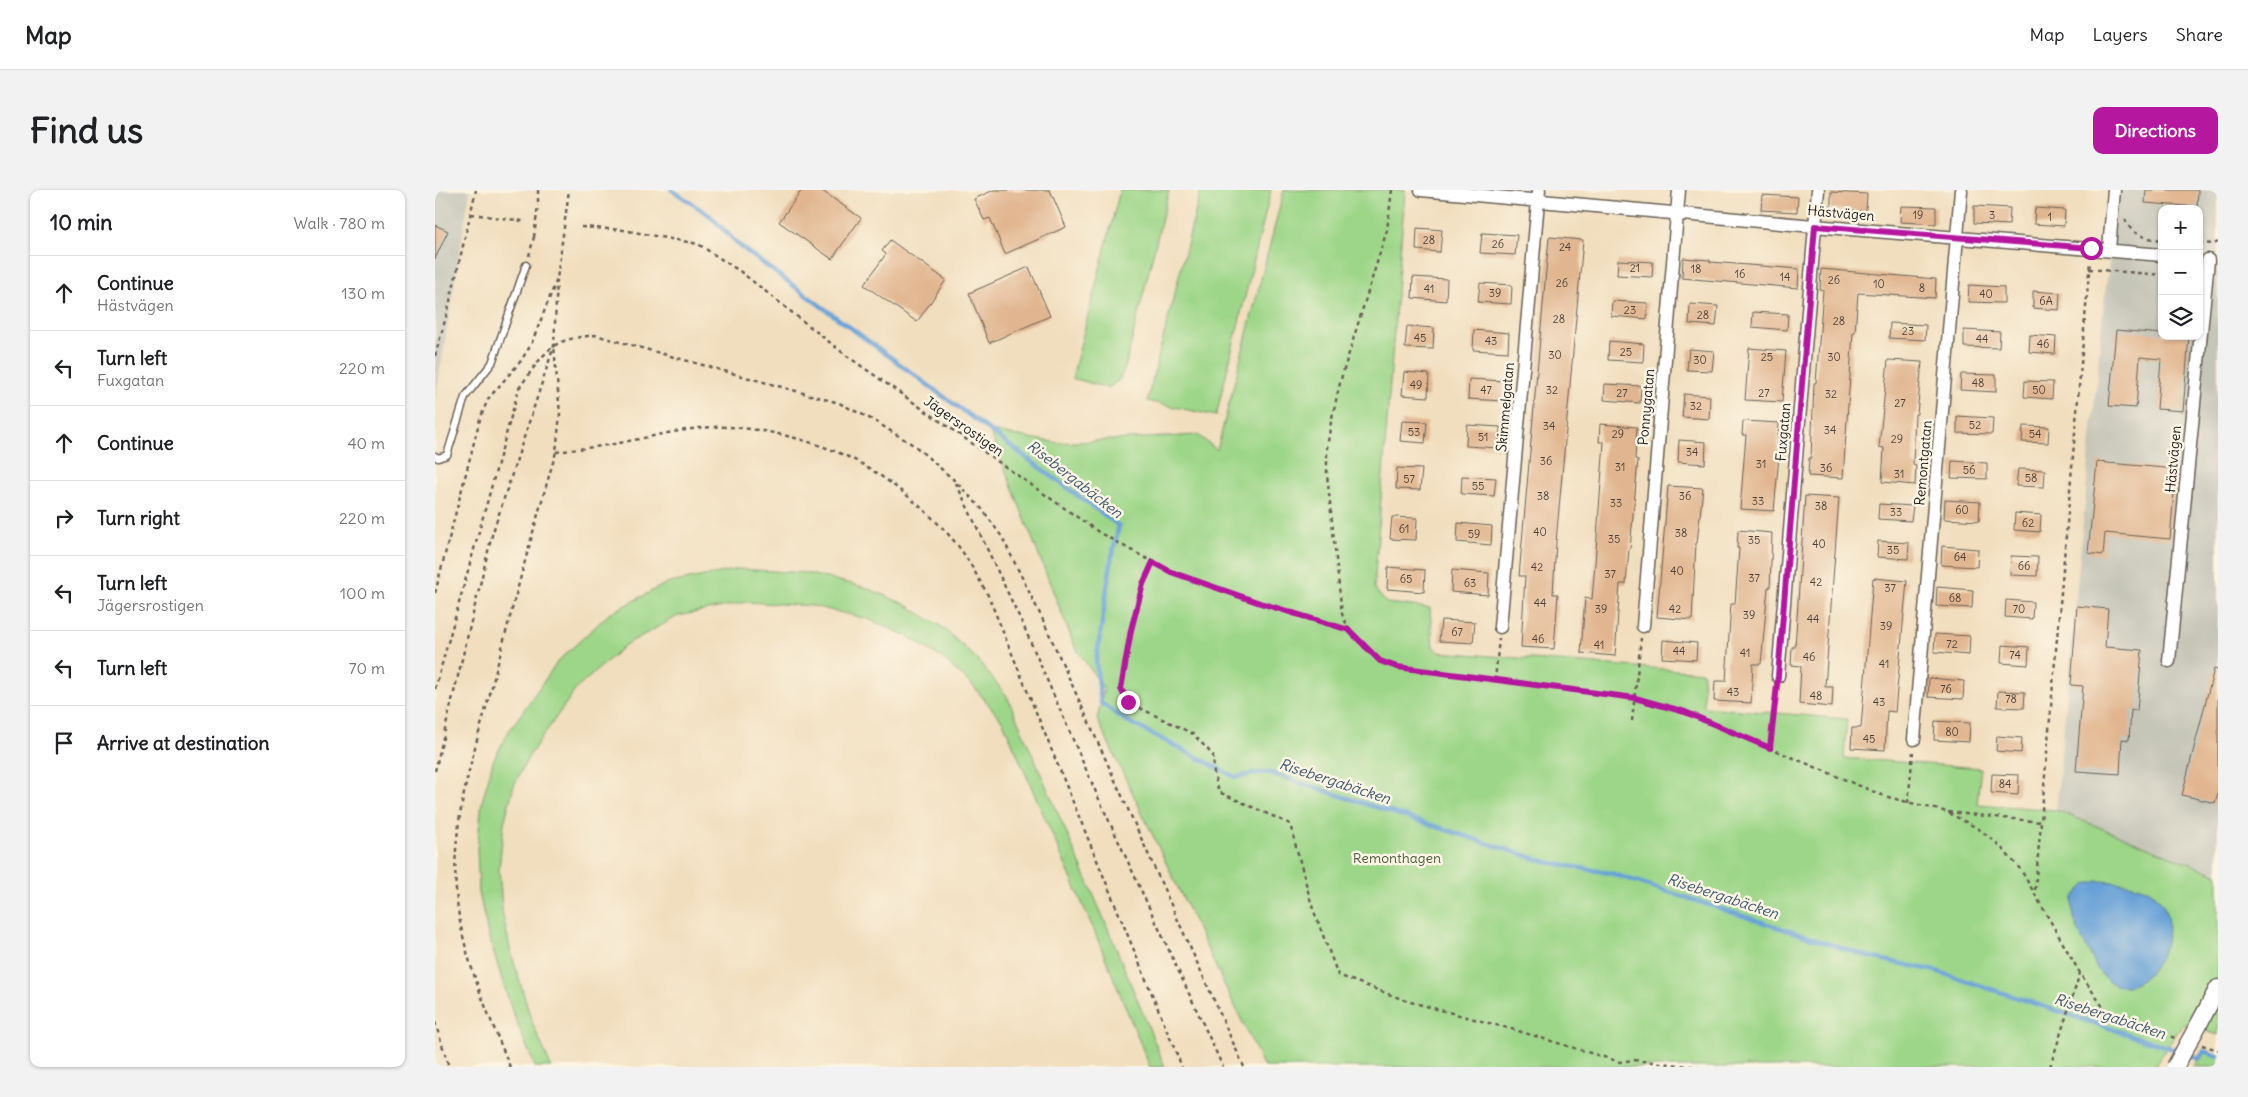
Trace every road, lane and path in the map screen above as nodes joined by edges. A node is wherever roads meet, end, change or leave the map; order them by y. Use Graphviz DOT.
graph roads {
  1 [pos="476,190"];
  2 [pos="538,190"];
  3 [pos="569,190"];
  4 [pos="1392,190"];
  5 [pos="1421,190"];
  6 [pos="1679,190"];
  7 [pos="1818,190"];
  8 [pos="1961,190"];
  9 [pos="2114,190"];
  10 [pos="1539,195"];
  11 [pos="471,214"];
  12 [pos="1677,214"];
  13 [pos="2124,218"];
  14 [pos="523,221"];
  15 [pos="1815,226"];
  16 [pos="581,227"];
  17 [pos="1957,237"];
  18 [pos="2158,239"];
  19 [pos="2218,242"];
  20 [pos="2203,243"];
  21 [pos="2091,248"];
  22 [pos="2109,249"];
  23 [pos="2158,255"];
  24 [pos="2208,260"];
  25 [pos="526,265"];
  26 [pos="2089,269"];
  27 [pos="2158,275"];
  28 [pos="557,279"];
  29 [pos="554,346"];
  30 [pos="435,356"];
  31 [pos="555,452"];
  32 [pos="435,456"];
  33 [pos="954,480"];
  34 [pos="1153,562"];
  35 [pos="435,593"];
  36 [pos="1643,626"];
  37 [pos="1500,627"];
  38 [pos="1349,630"];
  39 [pos="2169,662"];
  40 [pos="1778,676"];
  41 [pos="1495,681"];
  42 [pos="435,689"];
  43 [pos="1635,698"];
  44 [pos="1633,721"];
  45 [pos="1915,739"];
  46 [pos="1770,748"];
  47 [pos="435,771"];
  48 [pos="1908,803"];
  49 [pos="1947,812"];
  50 [pos="2041,822"];
  51 [pos="2035,892"];
  52 [pos="2080,972"];
  53 [pos="2218,988"];
  54 [pos="435,1022"];
  55 [pos="2179,1039"];
  56 [pos="2199,1044"];
  57 [pos="2218,1050"];
  58 [pos="449,1067"];
  59 [pos="510,1067"];
  60 [pos="1182,1067"];
  61 [pos="1223,1067"];
  62 [pos="1244,1067"];
  63 [pos="1699,1067"];
  64 [pos="2050,1067"];
  65 [pos="2175,1067"];
  1 -- 11 [label="path"];
  2 -- 25 [label="path, bridge"];
  3 -- 28 [label="path"];
  4 -- 38 [label="path"];
  5 -- 10 [label="street, Hästvägen"];
  6 -- 12 [label="street, Ponnygatan"];
  7 -- 15 [label="street, Fuxgatan"];
  8 -- 17 [label="street, Remontgatan"];
  9 -- 22 [label="street"];
  10 -- 12 [label="street, Hästvägen"];
  10 -- 37 [label="street, Skimmelgatan"];
  11 -- 14 [label="path"];
  11 -- 30 [label="path"];
  12 -- 15 [label="street, Hästvägen"];
  12 -- 36 [label="street, Ponnygatan"];
  13 -- 18 [label="path"];
  15 -- 17 [label="street, Hästvägen"];
  15 -- 40 [label="street, Fuxgatan"];
  16 -- 34 [label="path, Jägersrostigen"];
  17 -- 21 [label="street, Hästvägen"];
  17 -- 45 [label="street, Remontgatan"];
  19 -- 20 [label="path"];
  21 -- 22 [label="street, Hästvägen"];
  21 -- 26 [label="path"];
  22 -- 23 [label="street, Hästvägen"];
  24 -- 39 [label="street, Hästvägen"];
  25 -- 32 [label="lane"];
  26 -- 27 [label="path"];
  26 -- 50 [label="path"];
  28 -- 29 [label="path"];
  28 -- 35 [label="path"];
  29 -- 31 [label="path"];
  29 -- 33 [label="path"];
  29 -- 42 [label="path"];
  29 -- 47 [label="path"];
  31 -- 59 [label="path"];
  31 -- 60 [label="path"];
  33 -- 61 [label="path"];
  33 -- 62 [label="path"];
  34 -- 38 [label="path, Jägersrostigen"];
  34 -- 63 [label="path"];
  36 -- 43 [label="path"];
  37 -- 41 [label="path"];
  38 -- 41 [label="path"];
  40 -- 46 [label="path"];
  41 -- 43 [label="path"];
  43 -- 44 [label="path"];
  43 -- 46 [label="path"];
  45 -- 48 [label="path"];
  46 -- 48 [label="path"];
  48 -- 49 [label="path"];
  49 -- 50 [label="path"];
  49 -- 51 [label="path"];
  50 -- 51 [label="path"];
  51 -- 52 [label="path"];
  52 -- 55 [label="path"];
  52 -- 64 [label="path"];
  53 -- 65 [label="street, bridge"];
  54 -- 58 [label="path"];
  56 -- 57 [label="path"];
}
